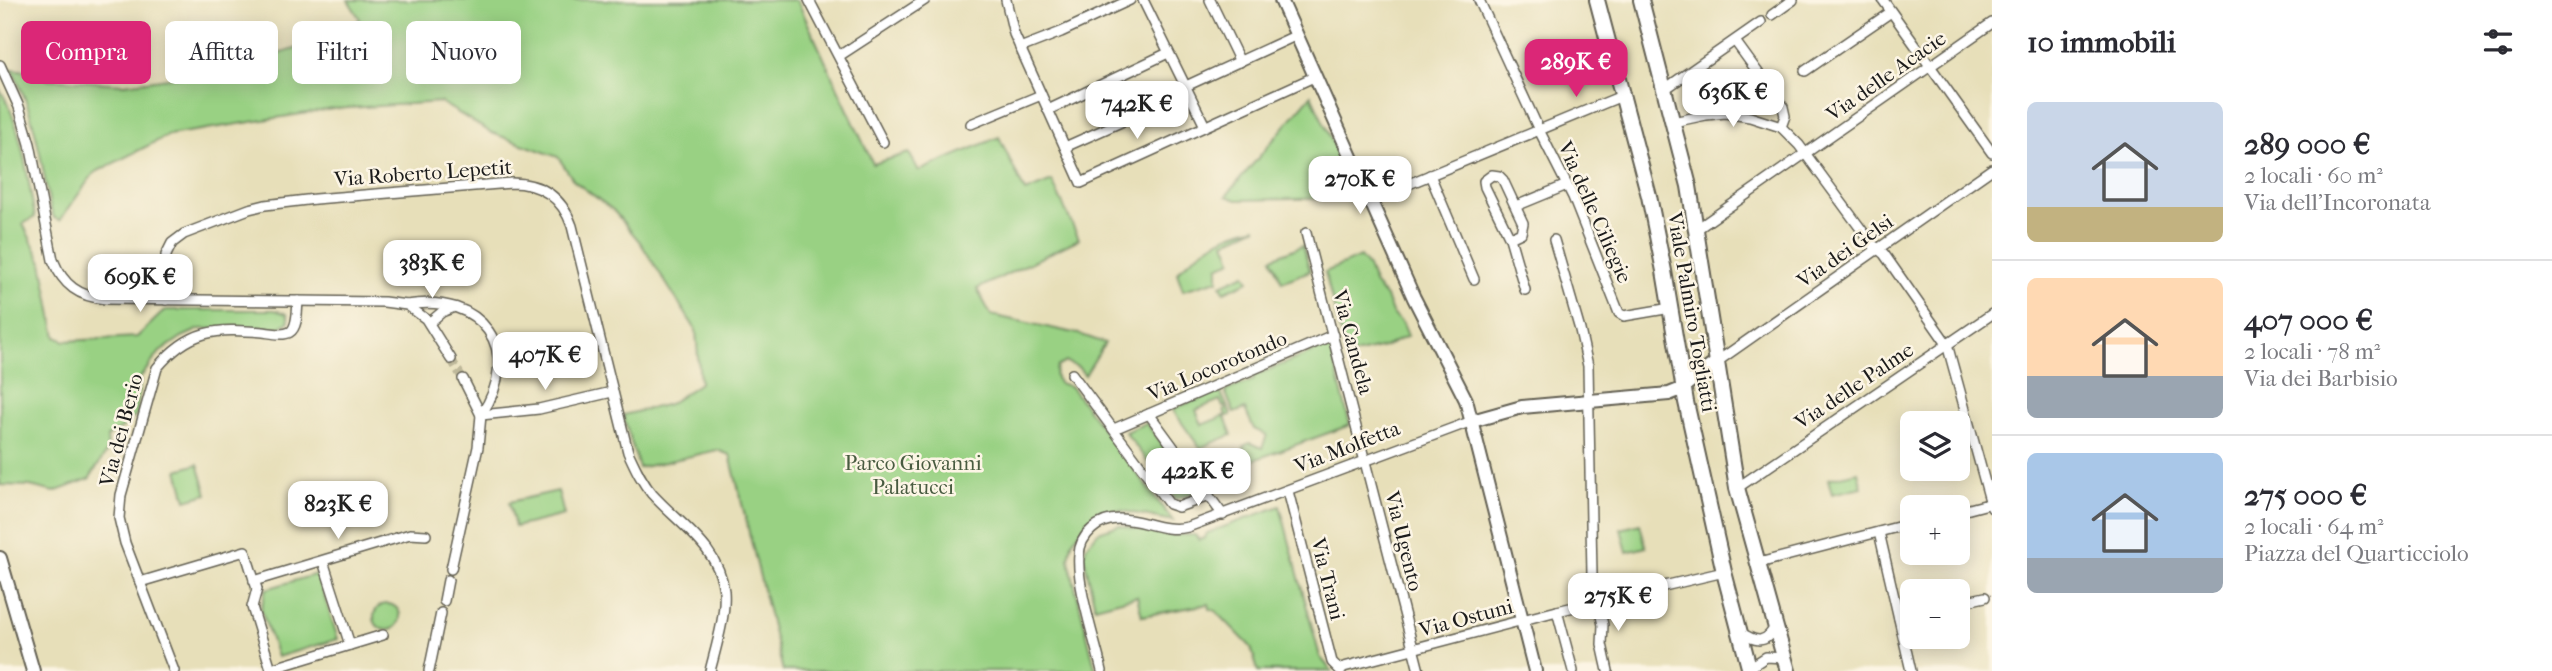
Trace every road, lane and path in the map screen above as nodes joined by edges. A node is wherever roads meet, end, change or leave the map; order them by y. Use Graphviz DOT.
graph roads {
  1 [pos="809,0"];
  2 [pos="925,0"];
  3 [pos="1006,0"];
  4 [pos="1130,0"];
  5 [pos="1143,0"];
  6 [pos="1210,0"];
  7 [pos="1281,0"];
  8 [pos="1479,0"];
  9 [pos="1597,0"];
  10 [pos="1641,0"];
  11 [pos="1793,0"];
  12 [pos="1883,0"];
  13 [pos="1891,12"];
  14 [pos="1772,15"];
  15 [pos="1761,22"];
  16 [pos="1992,23"];
  17 [pos="1297,35"];
  18 [pos="1735,41"];
  19 [pos="1020,48"];
  20 [pos="1168,53"];
  21 [pos="839,56"];
  22 [pos="1240,62"];
  23 [pos="0,66"];
  24 [pos="1931,66"];
  25 [pos="1805,71"];
  26 [pos="1316,76"];
  27 [pos="1186,86"];
  28 [pos="1669,86"];
  29 [pos="1041,94"];
  30 [pos="1624,95"];
  31 [pos="1150,109"];
  32 [pos="1048,110"];
  33 [pos="1679,121"];
  34 [pos="1203,122"];
  35 [pos="971,124"];
  36 [pos="1781,127"];
  37 [pos="1539,130"];
  38 [pos="883,142"];
  39 [pos="1065,147"];
  40 [pos="1992,153"];
  41 [pos="1805,154"];
  42 [pos="1992,169"];
  43 [pos="1430,175"];
  44 [pos="1567,185"];
  45 [pos="1370,200"];
  46 [pos="1516,206"];
  47 [pos="1698,229"];
  48 [pos="1306,233"];
  49 [pos="1510,238"];
  50 [pos="1554,240"];
  51 [pos="1879,248"];
  52 [pos="1474,279"];
  53 [pos="1525,290"];
  54 [pos="166,300"];
  55 [pos="298,302"];
  56 [pos="407,304"];
  57 [pos="454,307"];
  58 [pos="1671,308"];
  59 [pos="1992,314"];
  60 [pos="429,323"];
  61 [pos="1333,335"];
  62 [pos="1947,344"];
  63 [pos="451,359"];
  64 [pos="1718,361"];
  65 [pos="1072,373"];
  66 [pos="463,379"];
  67 [pos="1684,387"];
  68 [pos="612,392"];
  69 [pos="1588,402"];
  70 [pos="1149,414"];
  71 [pos="481,415"];
  72 [pos="1472,421"];
  73 [pos="1114,429"];
  74 [pos="1366,460"];
  75 [pos="1737,488"];
  76 [pos="1288,491"];
  77 [pos="1209,496"];
  78 [pos="1992,505"];
  79 [pos="1970,510"];
  80 [pos="1223,515"];
  81 [pos="1900,526"];
  82 [pos="1879,531"];
  83 [pos="426,535"];
  84 [pos="0,558"];
  85 [pos="323,561"];
  86 [pos="1759,563"];
  87 [pos="451,569"];
  88 [pos="1724,572"];
  89 [pos="448,580"];
  90 [pos="139,582"];
  91 [pos="254,582"];
  92 [pos="1984,597"];
  93 [pos="1970,600"];
  94 [pos="444,601"];
  95 [pos="1598,602"];
  96 [pos="1557,611"];
  97 [pos="441,613"];
  98 [pos="1899,618"];
  99 [pos="1522,621"];
  100 [pos="1776,624"];
  101 [pos="1740,632"];
  102 [pos="383,635"];
  103 [pos="350,645"];
  104 [pos="1414,650"];
  105 [pos="1787,664"];
  106 [pos="1340,670"];
  107 [pos="1749,670"];
  108 [pos="33,671"];
  109 [pos="174,671"];
  110 [pos="429,671"];
  111 [pos="710,671"];
  112 [pos="1102,671"];
  113 [pos="1419,671"];
  114 [pos="1535,671"];
  115 [pos="1573,671"];
  116 [pos="1608,671"];
  117 [pos="1910,671"];
  1 -- 21 [label="street"];
  2 -- 21 [label="street"];
  3 -- 19 [label="street"];
  4 -- 19 [label="street"];
  5 -- 20 [label="street"];
  6 -- 22 [label="street"];
  7 -- 17 [label="street"];
  8 -- 37 [label="street, Via delle Ciliegie"];
  9 -- 30 [label="main road, Viale Palmiro Togliatti"];
  10 -- 28 [label="main road, Viale Palmiro Togliatti"];
  11 -- 14 [label="street"];
  12 -- 13 [label="street"];
  13 -- 24 [label="street"];
  13 -- 25 [label="street"];
  15 -- 18 [label="street"];
  16 -- 24 [label="street, Via delle Acacie"];
  17 -- 22 [label="street"];
  17 -- 26 [label="street"];
  18 -- 28 [label="street"];
  18 -- 36 [label="street"];
  19 -- 29 [label="street"];
  20 -- 27 [label="street"];
  20 -- 32 [label="street"];
  21 -- 38 [label="street"];
  22 -- 27 [label="street"];
  23 -- 54 [label="street"];
  24 -- 40 [label="street"];
  24 -- 41 [label="street, Via delle Acacie"];
  26 -- 39 [label="street"];
  26 -- 45 [label="street"];
  27 -- 34 [label="street"];
  28 -- 33 [label="main road, Viale Palmiro Togliatti"];
  29 -- 32 [label="street"];
  29 -- 35 [label="street"];
  30 -- 37 [label="street"];
  30 -- 58 [label="main road, Viale Palmiro Togliatti"];
  31 -- 39 [label="street"];
  32 -- 39 [label="street"];
  33 -- 36 [label="street"];
  33 -- 47 [label="main road, Viale Palmiro Togliatti"];
  36 -- 41 [label="street"];
  37 -- 43 [label="street"];
  37 -- 44 [label="street, Via delle Ciliegie"];
  41 -- 47 [label="street, Via delle Acacie"];
  41 -- 51 [label="street"];
  42 -- 51 [label="street, Via dei Gelsi"];
  43 -- 45 [label="street"];
  43 -- 52 [label="street"];
  44 -- 46 [label="street"];
  44 -- 58 [label="street, Via delle Ciliegie"];
  45 -- 72 [label="street"];
  46 -- 49 [label="street"];
  46 -- 49 [label="street"];
  47 -- 64 [label="main road, Viale Palmiro Togliatti"];
  48 -- 61 [label="street, Via Candela"];
  49 -- 53 [label="street"];
  50 -- 69 [label="street"];
  51 -- 62 [label="street"];
  51 -- 64 [label="street, Via dei Gelsi"];
  54 -- 55 [label="street"];
  54 -- 68 [label="street, Via Roberto Lepetit"];
  55 -- 56 [label="street"];
  55 -- 90 [label="street, Via dei Berio"];
  56 -- 57 [label="street"];
  56 -- 60 [label="street"];
  57 -- 60 [label="street"];
  57 -- 71 [label="street"];
  58 -- 67 [label="main road, Viale Palmiro Togliatti"];
  59 -- 62 [label="street, Via delle Palme"];
  60 -- 63 [label="street"];
  61 -- 70 [label="street, Via Locorotondo"];
  61 -- 74 [label="street, Via Candela"];
  62 -- 75 [label="street, Via delle Palme"];
  62 -- 78 [label="street"];
  64 -- 67 [label="street, Viale Palmiro Togliatti"];
  64 -- 75 [label="main road, Viale Palmiro Togliatti"];
  65 -- 73 [label="street"];
  66 -- 71 [label="street"];
  67 -- 69 [label="street, Via Molfetta"];
  67 -- 88 [label="main road, Viale Palmiro Togliatti"];
  68 -- 71 [label="street"];
  68 -- 111 [label="street, Via Roberto Lepetit"];
  69 -- 72 [label="street, Via Molfetta"];
  69 -- 95 [label="street"];
  70 -- 73 [label="street, Via Locorotondo"];
  70 -- 77 [label="street"];
  71 -- 87 [label="street"];
  72 -- 74 [label="street, Via Molfetta"];
  72 -- 99 [label="street"];
  73 -- 77 [label="street"];
  74 -- 76 [label="street, Via Molfetta"];
  74 -- 104 [label="street, Via Ugento"];
  75 -- 86 [label="main road, Viale Palmiro Togliatti"];
  76 -- 80 [label="street, Via Molfetta"];
  76 -- 106 [label="street, Via Trani"];
  77 -- 80 [label="street"];
  78 -- 79 [label="street"];
  80 -- 112 [label="street, Via Molfetta"];
  81 -- 82 [label="street"];
  82 -- 86 [label="street"];
  82 -- 98 [label="street"];
  83 -- 85 [label="street"];
  84 -- 108 [label="street"];
  85 -- 91 [label="street"];
  85 -- 103 [label="street"];
  86 -- 100 [label="main road, Viale Palmiro Togliatti"];
  88 -- 95 [label="street, Via Ostuni"];
  88 -- 101 [label="main road, Viale Palmiro Togliatti"];
  89 -- 94 [label="street"];
  90 -- 91 [label="street"];
  90 -- 109 [label="street, Via dei Berio"];
  91 -- 103 [label="street"];
  92 -- 93 [label="street"];
  95 -- 96 [label="street, Via Ostuni"];
  95 -- 116 [label="street"];
  96 -- 99 [label="street, Via Ostuni"];
  96 -- 115 [label="street"];
  97 -- 110 [label="street"];
  98 -- 117 [label="street"];
  99 -- 104 [label="street, Via Ostuni"];
  99 -- 114 [label="street"];
  100 -- 101 [label="street"];
  100 -- 105 [label="main road, Viale Palmiro Togliatti"];
  101 -- 107 [label="main road, Viale Palmiro Togliatti"];
  102 -- 103 [label="street"];
  104 -- 106 [label="street, Via Ostuni"];
  104 -- 113 [label="street, Via Ugento"];
  105 -- 107 [label="street, Viale Palmiro Togliatti"];
}
